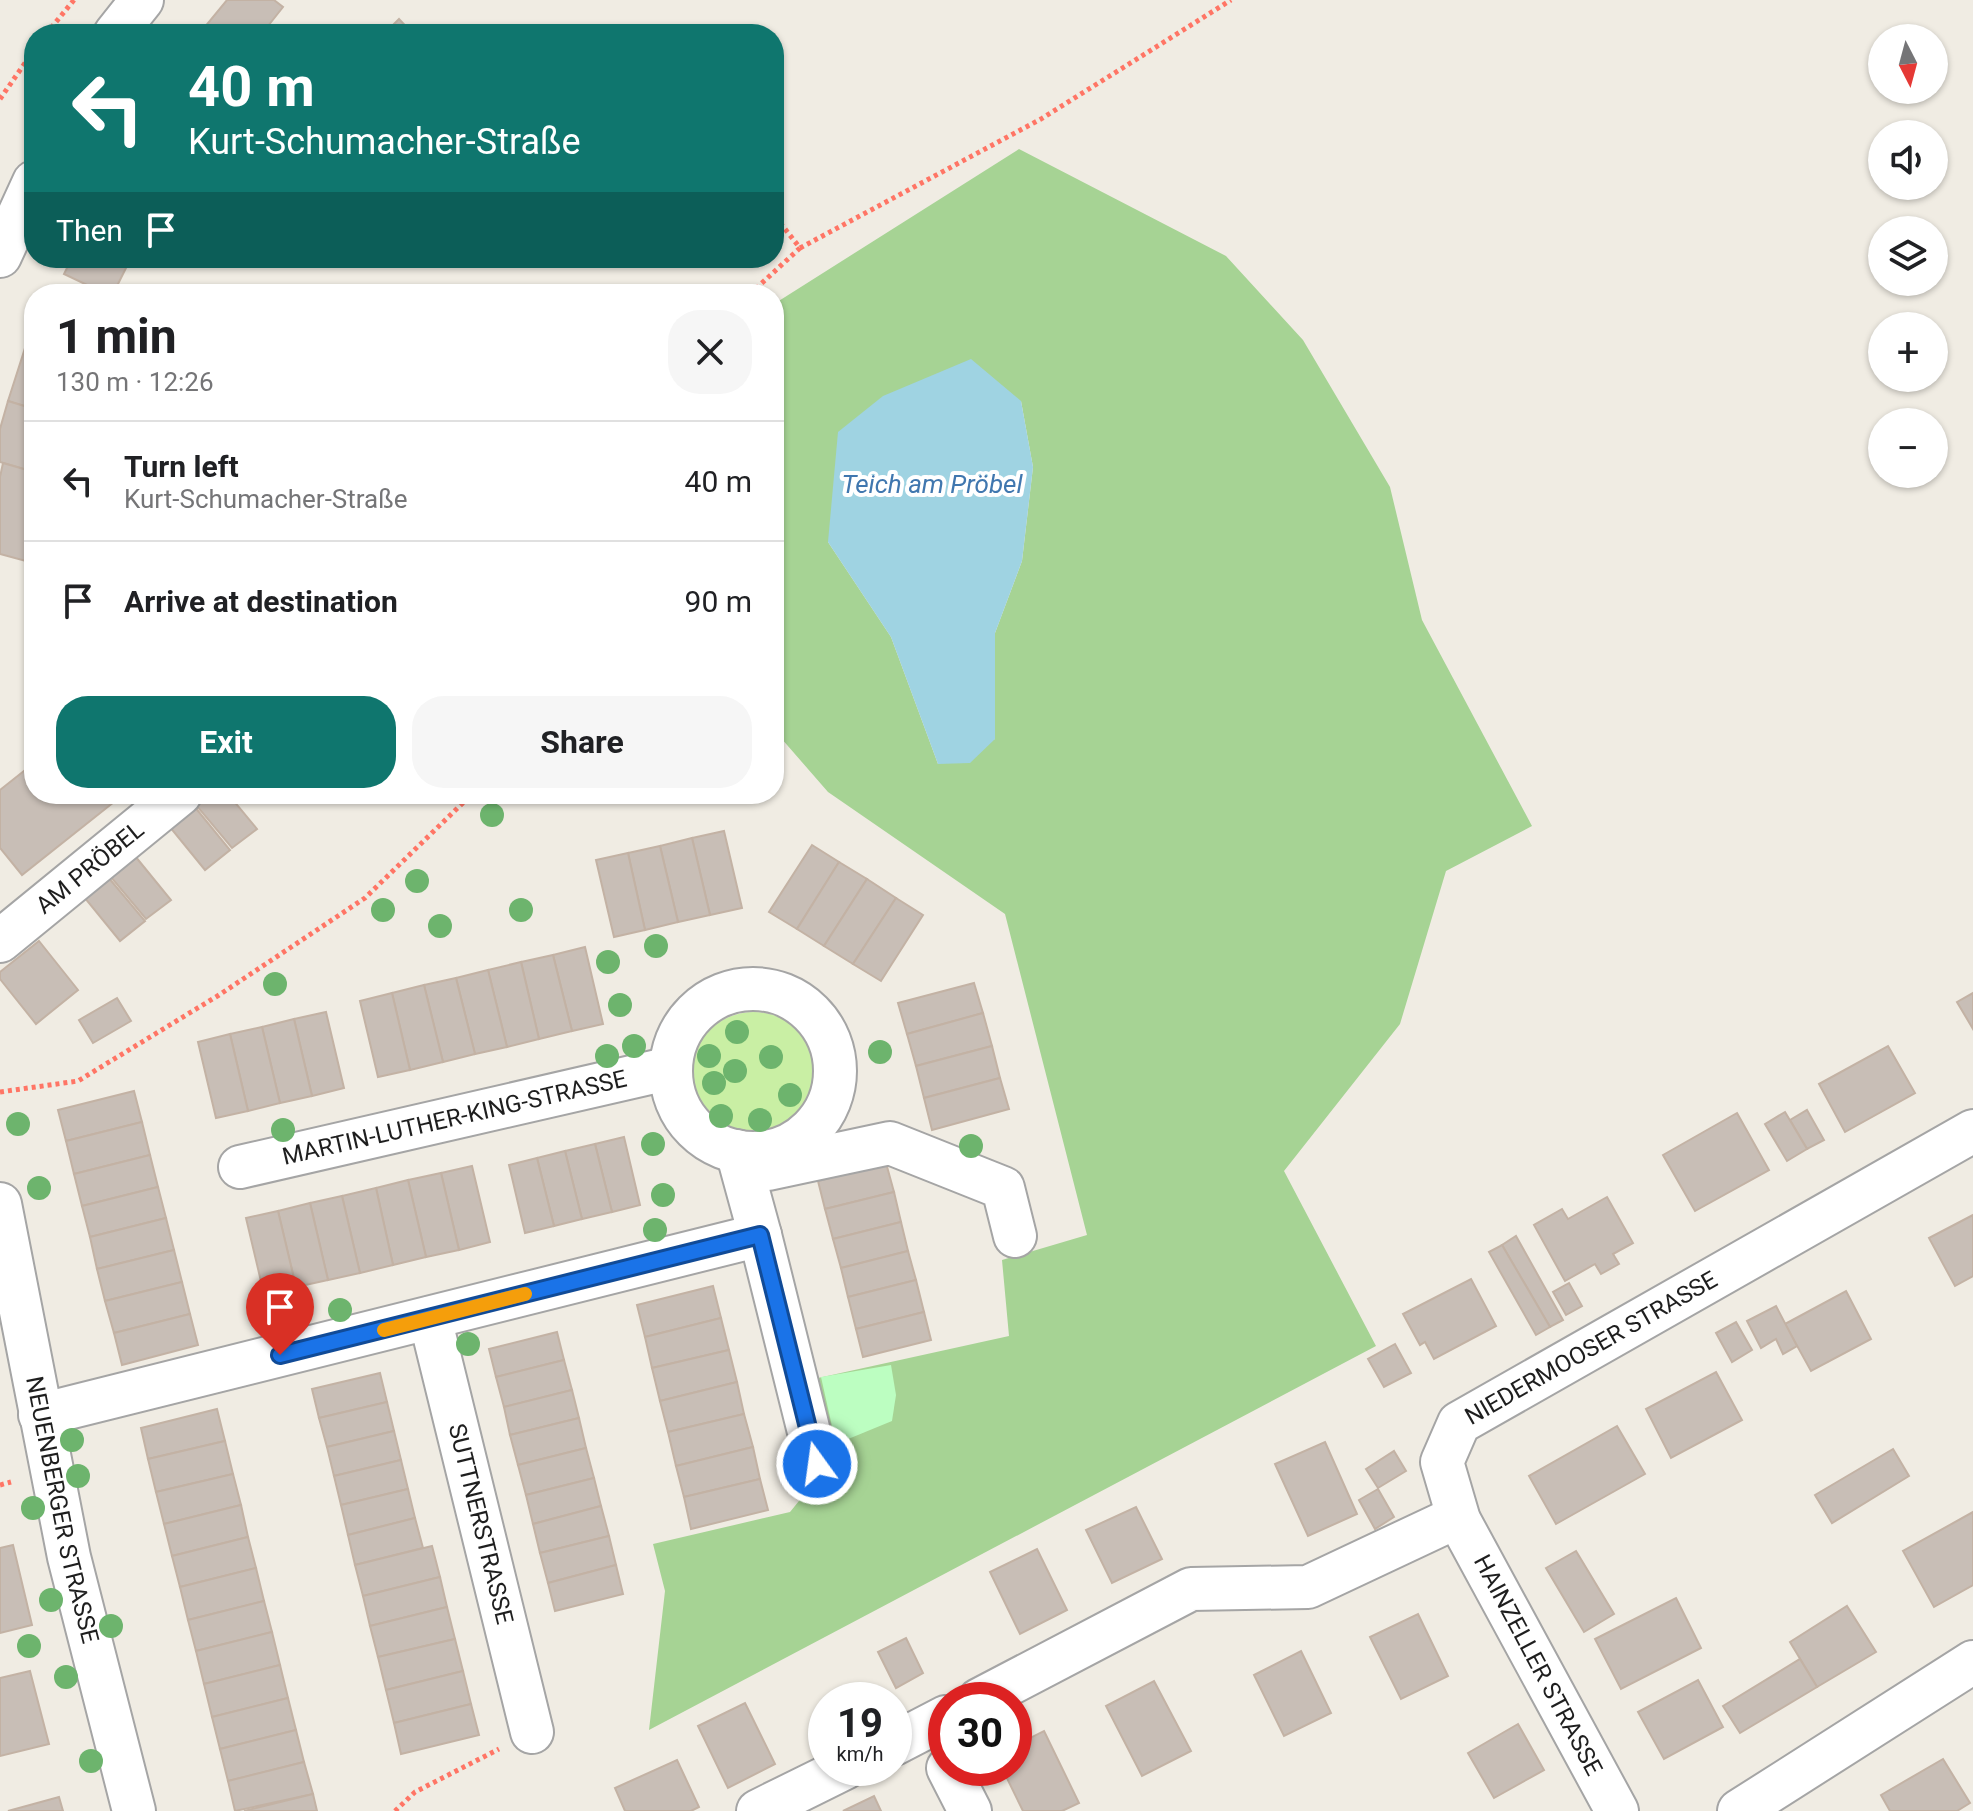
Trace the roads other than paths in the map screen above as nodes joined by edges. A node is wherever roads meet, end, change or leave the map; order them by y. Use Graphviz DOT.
graph roads {
  1 [pos="142,0"];
  2 [pos="123,24"];
  3 [pos="24,204"];
  4 [pos="0,256"];
  5 [pos="168,804"];
  6 [pos="0,941"];
  7 [pos="671,1068"];
  8 [pos="1973,1131"];
  9 [pos="740,1163"];
  10 [pos="240,1167"];
  11 [pos="0,1204"];
  12 [pos="760,1235"];
  13 [pos="1015,1236"];
  14 [pos="430,1318"];
  15 [pos="40,1415"];
  16 [pos="817,1464"];
  17 [pos="1459,1520"];
  18 [pos="1973,1662"];
  19 [pos="1013,1682"];
  20 [pos="532,1732"];
  21 [pos="809,1786"];
  22 [pos="957,1786"];
  23 [pos="134,1811"];
  24 [pos="758,1811"];
  25 [pos="970,1811"];
  26 [pos="1617,1811"];
  27 [pos="1739,1811"];
  1 -- 2 [label="street"];
  3 -- 4 [label="street"];
  5 -- 6 [label="street, AM PRÖBEL"];
  7 -- 9 [label="street"];
  7 -- 9 [label="street"];
  7 -- 10 [label="street, MARTIN-LUTHER-KING-STRASSE"];
  8 -- 17 [label="street, NIEDERMOOSER STRASSE"];
  9 -- 12 [label="street"];
  9 -- 13 [label="street"];
  11 -- 15 [label="street, NEUENBERGER STRASSE"];
  12 -- 14 [label="street"];
  12 -- 16 [label="street"];
  14 -- 15 [label="street"];
  14 -- 20 [label="street, SUTTNERSTRASSE"];
  15 -- 23 [label="street, NEUENBERGER STRASSE"];
  17 -- 19 [label="street"];
  17 -- 26 [label="street, HAINZELLER STRASSE"];
  18 -- 27 [label="street"];
  21 -- 24 [label="street"];
  22 -- 25 [label="street"];
}
